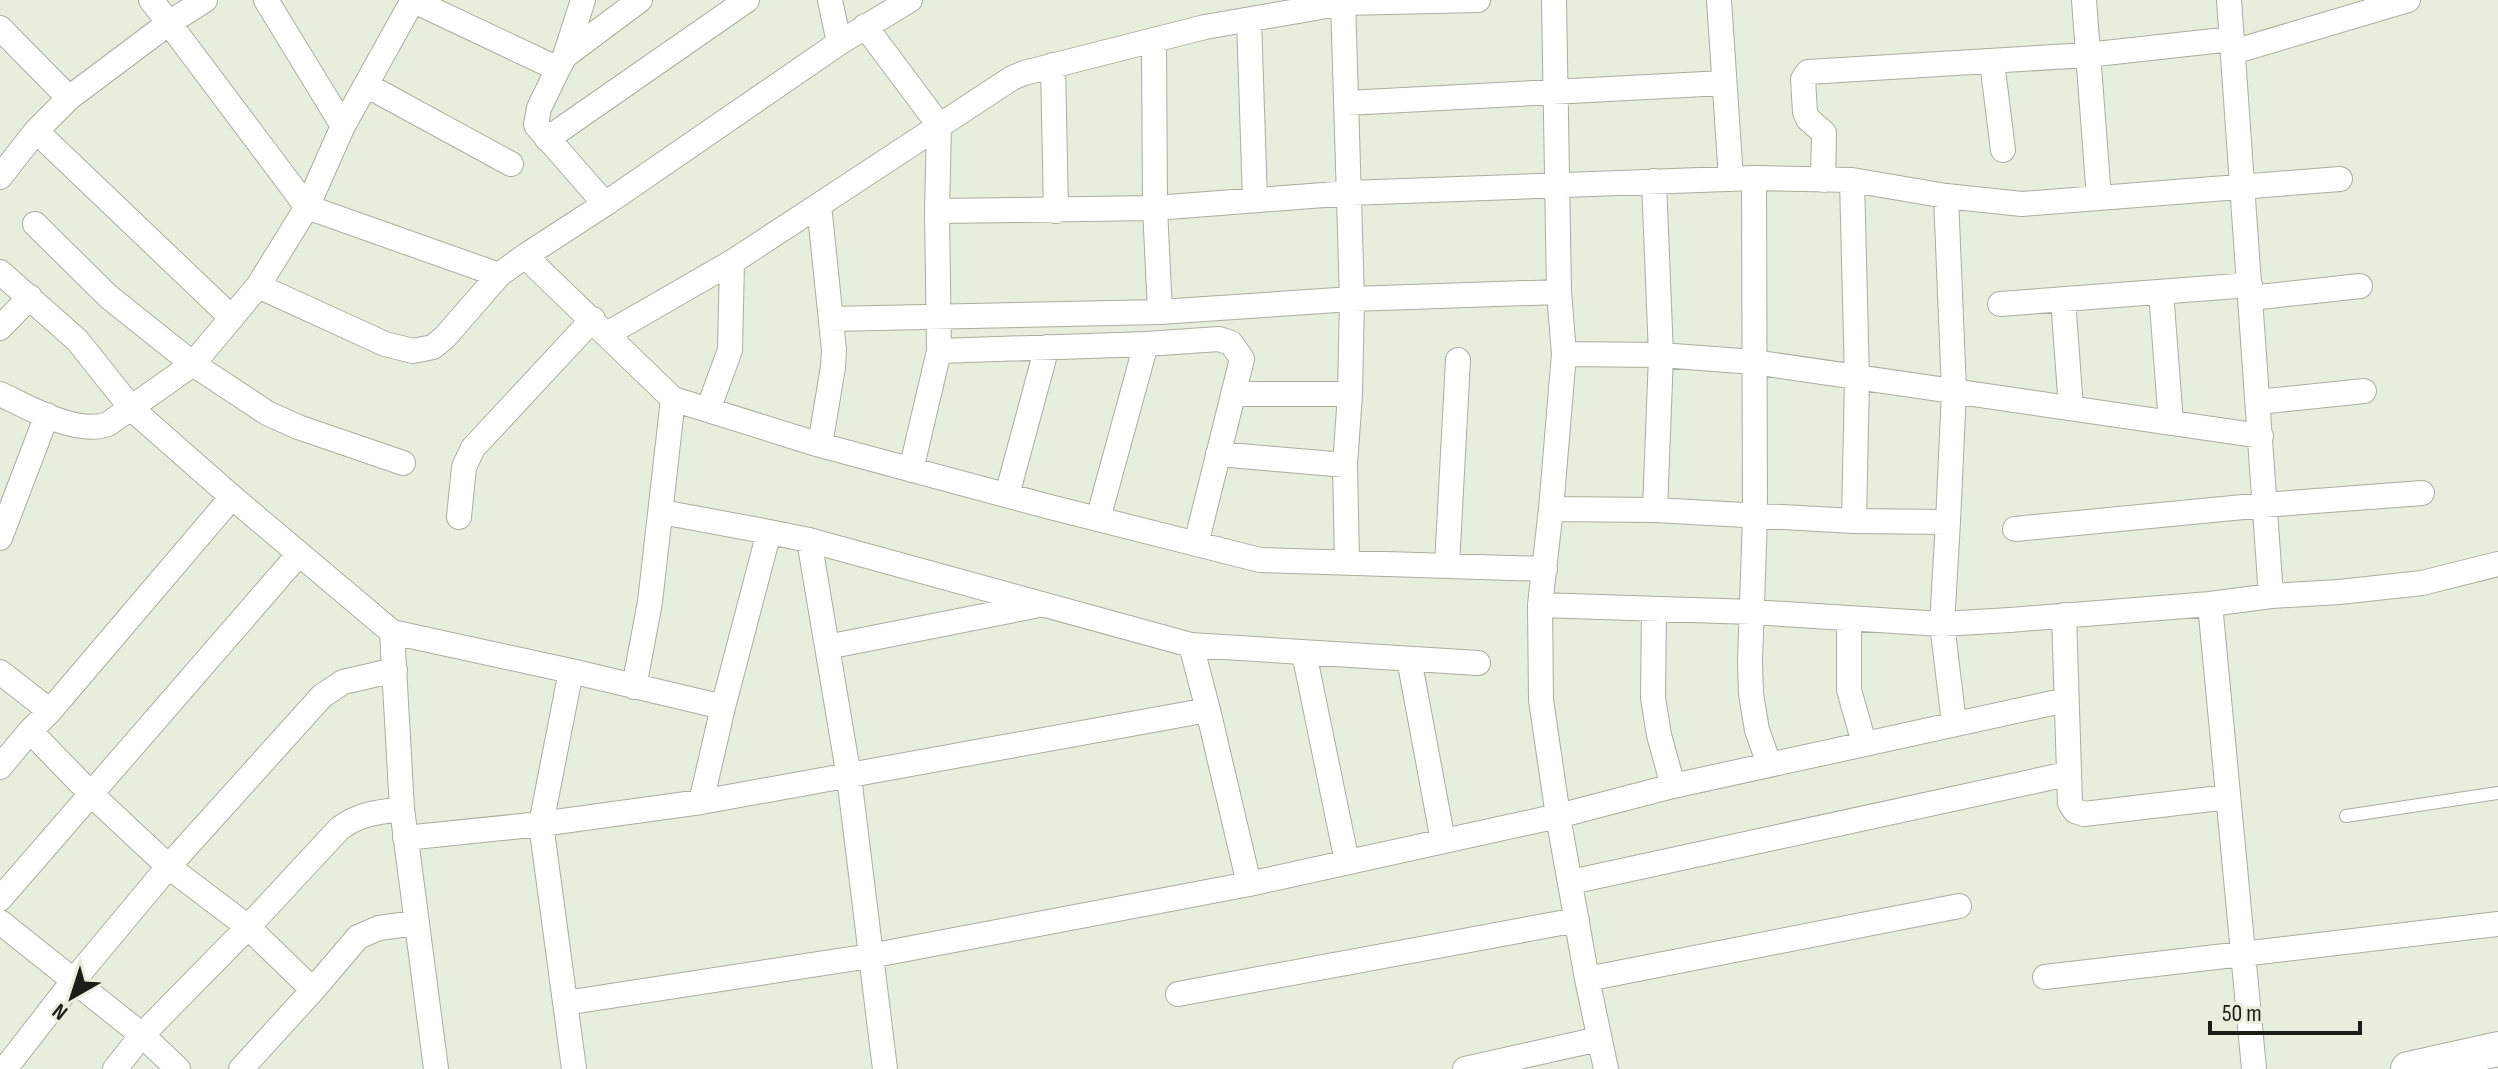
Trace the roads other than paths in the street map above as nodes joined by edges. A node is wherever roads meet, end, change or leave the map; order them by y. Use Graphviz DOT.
graph roads {
  1 [pos="151,0"];
  2 [pos="205,0"];
  3 [pos="266,0"];
  4 [pos="412,0"];
  5 [pos="583,0"];
  6 [pos="640,0"];
  7 [pos="747,0"];
  8 [pos="830,0"];
  9 [pos="910,0"];
  10 [pos="1478,0"];
  11 [pos="1554,0"];
  12 [pos="1719,0"];
  13 [pos="2084,0"];
  14 [pos="2229,0"];
  15 [pos="2400,1"];
  16 [pos="1343,2"];
  17 [pos="1249,20"];
  18 [pos="169,23"];
  19 [pos="865,26"];
  20 [pos="0,28"];
  21 [pos="1154,42"];
  22 [pos="839,43"];
  23 [pos="2233,45"];
  24 [pos="2087,55"];
  25 [pos="561,62"];
  26 [pos="1992,62"];
  27 [pos="1053,65"];
  28 [pos="1723,83"];
  29 [pos="366,85"];
  30 [pos="1556,90"];
  31 [pos="69,98"];
  32 [pos="1347,103"];
  33 [pos="939,125"];
  34 [pos="343,126"];
  35 [pos="36,131"];
  36 [pos="547,139"];
  37 [pos="2003,150"];
  38 [pos="511,164"];
  39 [pos="0,177"];
  40 [pos="1743,178"];
  41 [pos="2340,179"];
  42 [pos="1823,180"];
  43 [pos="1852,180"];
  44 [pos="1654,181"];
  45 [pos="2241,186"];
  46 [pos="1557,187"];
  47 [pos="1350,193"];
  48 [pos="1946,196"];
  49 [pos="2099,198"];
  50 [pos="1255,200"];
  51 [pos="605,204"];
  52 [pos="819,205"];
  53 [pos="307,207"];
  54 [pos="1155,208"];
  55 [pos="937,211"];
  56 [pos="1056,211"];
  57 [pos="35,224"];
  58 [pos="525,256"];
  59 [pos="732,262"];
  60 [pos="0,272"];
  61 [pos="499,275"];
  62 [pos="258,286"];
  63 [pos="2360,286"];
  64 [pos="1559,292"];
  65 [pos="2161,292"];
  66 [pos="2250,292"];
  67 [pos="30,297"];
  68 [pos="1352,299"];
  69 [pos="2063,299"];
  70 [pos="2000,304"];
  71 [pos="1160,312"];
  72 [pos="938,317"];
  73 [pos="232,318"];
  74 [pos="831,319"];
  75 [pos="600,326"];
  76 [pos="0,328"];
  77 [pos="1146,344"];
  78 [pos="1047,347"];
  79 [pos="939,351"];
  80 [pos="1564,354"];
  81 [pos="1661,355"];
  82 [pos="1458,360"];
  83 [pos="1754,362"];
  84 [pos="193,364"];
  85 [pos="1857,379"];
  86 [pos="1954,391"];
  87 [pos="2364,391"];
  88 [pos="0,394"];
  89 [pos="1233,394"];
  90 [pos="1350,394"];
  91 [pos="673,399"];
  92 [pos="2258,402"];
  93 [pos="2071,408"];
  94 [pos="132,409"];
  95 [pos="708,410"];
  96 [pos="47,415"];
  97 [pos="2171,423"];
  98 [pos="2261,436"];
  99 [pos="820,445"];
  100 [pos="1218,454"];
  101 [pos="403,463"];
  102 [pos="1345,465"];
  103 [pos="911,470"];
  104 [pos="2422,493"];
  105 [pos="1007,495"];
  106 [pos="232,497"];
  107 [pos="2264,505"];
  108 [pos="1551,509"];
  109 [pos="1655,510"];
  110 [pos="662,512"];
  111 [pos="459,517"];
  112 [pos="1755,517"];
  113 [pos="1098,519"];
  114 [pos="1854,521"];
  115 [pos="1948,522"];
  116 [pos="2015,529"];
  117 [pos="769,532"];
  118 [pos="0,538"];
  119 [pos="809,540"];
  120 [pos="1196,544"];
  121 [pos="299,554"];
  122 [pos="1347,561"];
  123 [pos="2498,564"];
  124 [pos="1447,565"];
  125 [pos="1545,569"];
  126 [pos="2271,596"];
  127 [pos="1040,604"];
  128 [pos="2210,604"];
  129 [pos="1540,605"];
  130 [pos="1654,609"];
  131 [pos="1752,612"];
  132 [pos="2064,615"];
  133 [pos="1849,620"];
  134 [pos="1942,624"];
  135 [pos="392,632"];
  136 [pos="1191,645"];
  137 [pos="827,647"];
  138 [pos="1304,653"];
  139 [pos="1409,659"];
  140 [pos="1478,663"];
  141 [pos="395,670"];
  142 [pos="571,671"];
  143 [pos="0,672"];
  144 [pos="634,687"];
  145 [pos="2066,700"];
  146 [pos="723,707"];
  147 [pos="1208,710"];
  148 [pos="50,711"];
  149 [pos="1954,723"];
  150 [pos="30,731"];
  151 [pos="1864,743"];
  152 [pos="1769,764"];
  153 [pos="0,767"];
  154 [pos="2067,774"];
  155 [pos="849,777"];
  156 [pos="1673,786"];
  157 [pos="2498,793"];
  158 [pos="92,795"];
  159 [pos="2228,797"];
  160 [pos="701,802"];
  161 [pos="402,809"];
  162 [pos="1558,816"];
  163 [pos="2346,816"];
  164 [pos="541,824"];
  165 [pos="405,838"];
  166 [pos="1443,841"];
  167 [pos="1347,862"];
  168 [pos="169,867"];
  169 [pos="1571,882"];
  170 [pos="1249,884"];
  171 [pos="0,899"];
  172 [pos="1959,906"];
  173 [pos="1577,920"];
  174 [pos="0,922"];
  175 [pos="415,923"];
  176 [pos="2498,924"];
  177 [pos="248,927"];
  178 [pos="2242,952"];
  179 [pos="870,956"];
  180 [pos="2045,977"];
  181 [pos="1587,979"];
  182 [pos="74,980"];
  183 [pos="313,990"];
  184 [pos="1178,994"];
  185 [pos="565,1003"];
  186 [pos="142,1035"];
  187 [pos="1599,1039"];
  188 [pos="2498,1049"];
  189 [pos="432,1066"];
  190 [pos="5,1069"];
  191 [pos="115,1069"];
  192 [pos="178,1069"];
  193 [pos="241,1069"];
  194 [pos="574,1069"];
  195 [pos="885,1069"];
  196 [pos="1465,1069"];
  197 [pos="1606,1069"];
  198 [pos="2254,1069"];
  199 [pos="2408,1069"];
  1 -- 18 [label="street"];
  2 -- 18 [label="street"];
  3 -- 34 [label="street"];
  4 -- 25 [label="street"];
  4 -- 29 [label="street"];
  5 -- 25 [label="street"];
  6 -- 25 [label="street"];
  7 -- 36 [label="street"];
  8 -- 22 [label="street"];
  9 -- 19 [label="street"];
  10 -- 16 [label="street"];
  11 -- 30 [label="street"];
  12 -- 28 [label="street"];
  13 -- 24 [label="street"];
  14 -- 23 [label="street"];
  15 -- 23 [label="street"];
  16 -- 17 [label="street"];
  16 -- 32 [label="street"];
  17 -- 21 [label="street"];
  17 -- 50 [label="street"];
  18 -- 31 [label="street"];
  18 -- 53 [label="street"];
  19 -- 22 [label="street"];
  19 -- 33 [label="street"];
  20 -- 31 [label="street"];
  21 -- 27 [label="street"];
  21 -- 54 [label="street"];
  22 -- 51 [label="street"];
  23 -- 24 [label="street"];
  23 -- 45 [label="street"];
  24 -- 26 [label="street"];
  24 -- 49 [label="street"];
  25 -- 36 [label="street"];
  26 -- 37 [label="street"];
  26 -- 42 [label="street"];
  27 -- 33 [label="street"];
  27 -- 56 [label="street"];
  28 -- 30 [label="street"];
  28 -- 40 [label="street"];
  29 -- 34 [label="street"];
  29 -- 38 [label="street"];
  30 -- 32 [label="street"];
  30 -- 46 [label="street"];
  31 -- 35 [label="street"];
  32 -- 47 [label="street"];
  33 -- 52 [label="street"];
  33 -- 55 [label="street"];
  34 -- 53 [label="street"];
  35 -- 39 [label="street"];
  35 -- 73 [label="street"];
  36 -- 51 [label="street"];
  40 -- 42 [label="street"];
  40 -- 44 [label="street"];
  40 -- 83 [label="street"];
  41 -- 45 [label="street"];
  42 -- 43 [label="street"];
  43 -- 48 [label="street"];
  43 -- 85 [label="street"];
  44 -- 46 [label="street"];
  44 -- 81 [label="street"];
  45 -- 49 [label="street"];
  45 -- 66 [label="street"];
  46 -- 47 [label="street"];
  46 -- 64 [label="street"];
  47 -- 50 [label="street"];
  47 -- 68 [label="street"];
  48 -- 49 [label="street"];
  48 -- 86 [label="street"];
  50 -- 54 [label="street"];
  51 -- 58 [label="street"];
  52 -- 59 [label="street"];
  52 -- 74 [label="street"];
  53 -- 61 [label="street"];
  53 -- 62 [label="street"];
  54 -- 56 [label="street"];
  54 -- 71 [label="street"];
  55 -- 56 [label="street"];
  55 -- 72 [label="street"];
  57 -- 84 [label="street"];
  58 -- 61 [label="street"];
  58 -- 75 [label="street"];
  59 -- 75 [label="street"];
  59 -- 95 [label="street"];
  60 -- 67 [label="street"];
  61 -- 62 [label="street"];
  62 -- 73 [label="street"];
  63 -- 66 [label="street"];
  64 -- 68 [label="street"];
  64 -- 80 [label="street"];
  65 -- 66 [label="street"];
  65 -- 69 [label="street"];
  65 -- 97 [label="street"];
  66 -- 92 [label="street"];
  67 -- 76 [label="street"];
  67 -- 94 [label="street"];
  68 -- 71 [label="street"];
  68 -- 90 [label="street"];
  69 -- 70 [label="street"];
  69 -- 93 [label="street"];
  71 -- 72 [label="street"];
  72 -- 74 [label="street"];
  72 -- 79 [label="street"];
  73 -- 84 [label="street"];
  74 -- 99 [label="street"];
  75 -- 91 [label="street"];
  75 -- 111 [label="street"];
  77 -- 78 [label="street"];
  77 -- 89 [label="street"];
  77 -- 113 [label="street"];
  78 -- 79 [label="street"];
  78 -- 105 [label="street"];
  79 -- 103 [label="street"];
  80 -- 81 [label="street"];
  80 -- 108 [label="street"];
  81 -- 83 [label="street"];
  81 -- 109 [label="street"];
  82 -- 124 [label="street"];
  83 -- 85 [label="street"];
  83 -- 112 [label="street"];
  84 -- 94 [label="street"];
  84 -- 101 [label="street"];
  85 -- 86 [label="street"];
  85 -- 114 [label="street"];
  86 -- 93 [label="street"];
  86 -- 115 [label="street"];
  87 -- 92 [label="street"];
  88 -- 96 [label="street"];
  89 -- 90 [label="street"];
  89 -- 100 [label="street"];
  90 -- 102 [label="street"];
  91 -- 95 [label="street"];
  91 -- 110 [label="street"];
  92 -- 98 [label="street"];
  93 -- 97 [label="street"];
  94 -- 96 [label="street"];
  94 -- 106 [label="street"];
  95 -- 99 [label="street"];
  96 -- 118 [label="street"];
  97 -- 98 [label="street"];
  98 -- 107 [label="street"];
  99 -- 103 [label="street"];
  100 -- 102 [label="street"];
  100 -- 120 [label="street"];
  102 -- 122 [label="street"];
  103 -- 105 [label="street"];
  104 -- 107 [label="street"];
  105 -- 113 [label="street"];
  106 -- 121 [label="street"];
  106 -- 148 [label="street"];
  107 -- 116 [label="street"];
  107 -- 126 [label="street"];
  108 -- 109 [label="street"];
  108 -- 125 [label="street"];
  109 -- 112 [label="street"];
  110 -- 117 [label="street"];
  110 -- 144 [label="street"];
  112 -- 114 [label="street"];
  112 -- 131 [label="street"];
  113 -- 120 [label="street"];
  114 -- 115 [label="street"];
  115 -- 134 [label="street"];
  117 -- 119 [label="street"];
  117 -- 146 [label="street"];
  119 -- 127 [label="street"];
  119 -- 137 [label="street"];
  120 -- 122 [label="street"];
  121 -- 135 [label="street"];
  121 -- 158 [label="street"];
  122 -- 124 [label="street"];
  123 -- 126 [label="street"];
  124 -- 125 [label="street"];
  125 -- 129 [label="street"];
  126 -- 128 [label="street"];
  127 -- 136 [label="street"];
  127 -- 137 [label="street"];
  128 -- 132 [label="street"];
  128 -- 159 [label="street"];
  129 -- 130 [label="street"];
  129 -- 162 [label="street"];
  130 -- 131 [label="street"];
  130 -- 156 [label="street"];
  131 -- 133 [label="street"];
  131 -- 152 [label="street"];
  132 -- 134 [label="street"];
  132 -- 145 [label="street"];
  133 -- 134 [label="street"];
  133 -- 151 [label="street"];
  134 -- 149 [label="street"];
  135 -- 141 [label="street"];
  135 -- 142 [label="street"];
  136 -- 138 [label="street"];
  136 -- 147 [label="street"];
  137 -- 155 [label="street"];
  138 -- 139 [label="street"];
  138 -- 167 [label="street"];
  139 -- 140 [label="street"];
  139 -- 166 [label="street"];
  141 -- 161 [label="street"];
  141 -- 168 [label="street"];
  142 -- 144 [label="street"];
  142 -- 164 [label="street"];
  143 -- 148 [label="street"];
  144 -- 146 [label="street"];
  145 -- 149 [label="street"];
  145 -- 154 [label="street"];
  146 -- 160 [label="street"];
  147 -- 155 [label="street"];
  147 -- 170 [label="street"];
  148 -- 150 [label="street"];
  149 -- 151 [label="street"];
  150 -- 153 [label="street"];
  150 -- 158 [label="street"];
  151 -- 152 [label="street"];
  152 -- 156 [label="street"];
  154 -- 159 [label="street"];
  154 -- 169 [label="street"];
  155 -- 160 [label="street"];
  155 -- 179 [label="street"];
  156 -- 162 [label="street"];
  157 -- 163 [label="lane"];
  158 -- 168 [label="street"];
  158 -- 171 [label="street"];
  159 -- 178 [label="street"];
  160 -- 164 [label="street"];
  161 -- 165 [label="street"];
  161 -- 177 [label="street"];
  162 -- 166 [label="street"];
  162 -- 169 [label="street"];
  164 -- 165 [label="street"];
  164 -- 185 [label="street"];
  165 -- 175 [label="street"];
  166 -- 167 [label="street"];
  167 -- 170 [label="street"];
  168 -- 177 [label="street"];
  168 -- 182 [label="street"];
  169 -- 173 [label="street"];
  170 -- 179 [label="street"];
  172 -- 181 [label="street"];
  173 -- 181 [label="street"];
  173 -- 184 [label="street"];
  174 -- 182 [label="street"];
  175 -- 183 [label="street"];
  175 -- 189 [label="street"];
  176 -- 178 [label="street"];
  177 -- 183 [label="street"];
  177 -- 186 [label="street"];
  178 -- 180 [label="street"];
  178 -- 198 [label="street"];
  179 -- 185 [label="street"];
  179 -- 195 [label="street"];
  181 -- 187 [label="street"];
  182 -- 186 [label="street"];
  182 -- 190 [label="street"];
  183 -- 193 [label="street"];
  185 -- 194 [label="street"];
  186 -- 191 [label="street"];
  186 -- 192 [label="street"];
  187 -- 196 [label="street"];
  187 -- 197 [label="street"];
  188 -- 199 [label="main road"];
}
